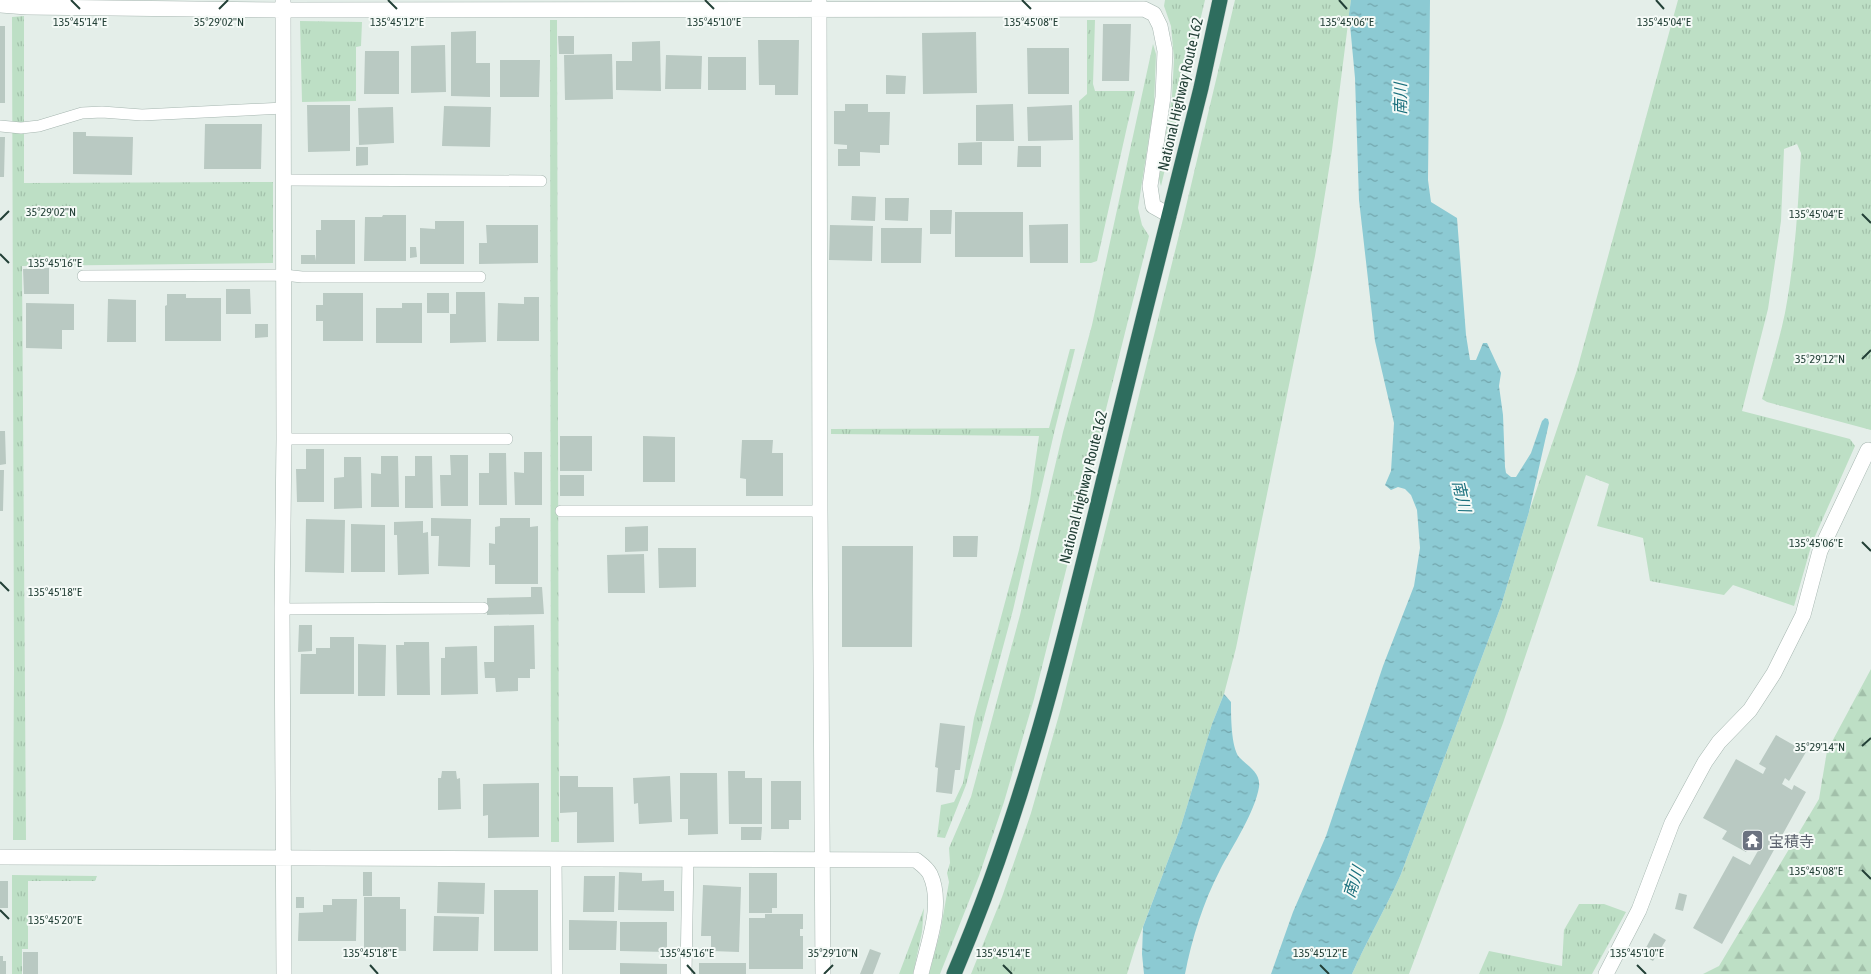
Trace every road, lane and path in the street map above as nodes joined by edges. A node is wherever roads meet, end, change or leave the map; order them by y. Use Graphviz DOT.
graph roads {
  1 [pos="1220,0"];
  2 [pos="0,4"];
  3 [pos="86,4"];
  4 [pos="283,5"];
  5 [pos="819,5"];
  6 [pos="284,108"];
  7 [pos="0,126"];
  8 [pos="284,180"];
  9 [pos="541,181"];
  10 [pos="1169,215"];
  11 [pos="284,275"];
  12 [pos="83,276"];
  13 [pos="480,277"];
  14 [pos="284,439"];
  15 [pos="507,439"];
  16 [pos="1868,450"];
  17 [pos="820,510"];
  18 [pos="561,511"];
  19 [pos="482,608"];
  20 [pos="282,609"];
  21 [pos="0,857"];
  22 [pos="283,858"];
  23 [pos="556,858"];
  24 [pos="688,858"];
  25 [pos="822,859"];
  26 [pos="284,974"];
  27 [pos="557,974"];
  28 [pos="686,974"];
  29 [pos="824,974"];
  30 [pos="921,974"];
  31 [pos="954,974"];
  32 [pos="1606,974"];
  1 -- 10 [label="highway, National Highway Route 162"];
  2 -- 3 [label="street"];
  3 -- 4 [label="street"];
  4 -- 5 [label="street"];
  4 -- 6 [label="street"];
  5 -- 10 [label="street"];
  5 -- 17 [label="street"];
  6 -- 7 [label="lane"];
  6 -- 8 [label="street"];
  8 -- 9 [label="lane"];
  8 -- 11 [label="street"];
  10 -- 31 [label="highway, National Highway Route 162"];
  11 -- 12 [label="lane"];
  11 -- 13 [label="lane"];
  11 -- 14 [label="street"];
  14 -- 15 [label="lane"];
  14 -- 20 [label="street"];
  16 -- 32 [label="street"];
  17 -- 18 [label="lane"];
  17 -- 25 [label="street"];
  19 -- 20 [label="lane"];
  20 -- 22 [label="street"];
  21 -- 22 [label="street"];
  22 -- 23 [label="street"];
  22 -- 26 [label="street"];
  23 -- 24 [label="street"];
  23 -- 27 [label="lane"];
  24 -- 25 [label="street"];
  24 -- 28 [label="lane"];
  25 -- 29 [label="street"];
  25 -- 30 [label="street"];
}
